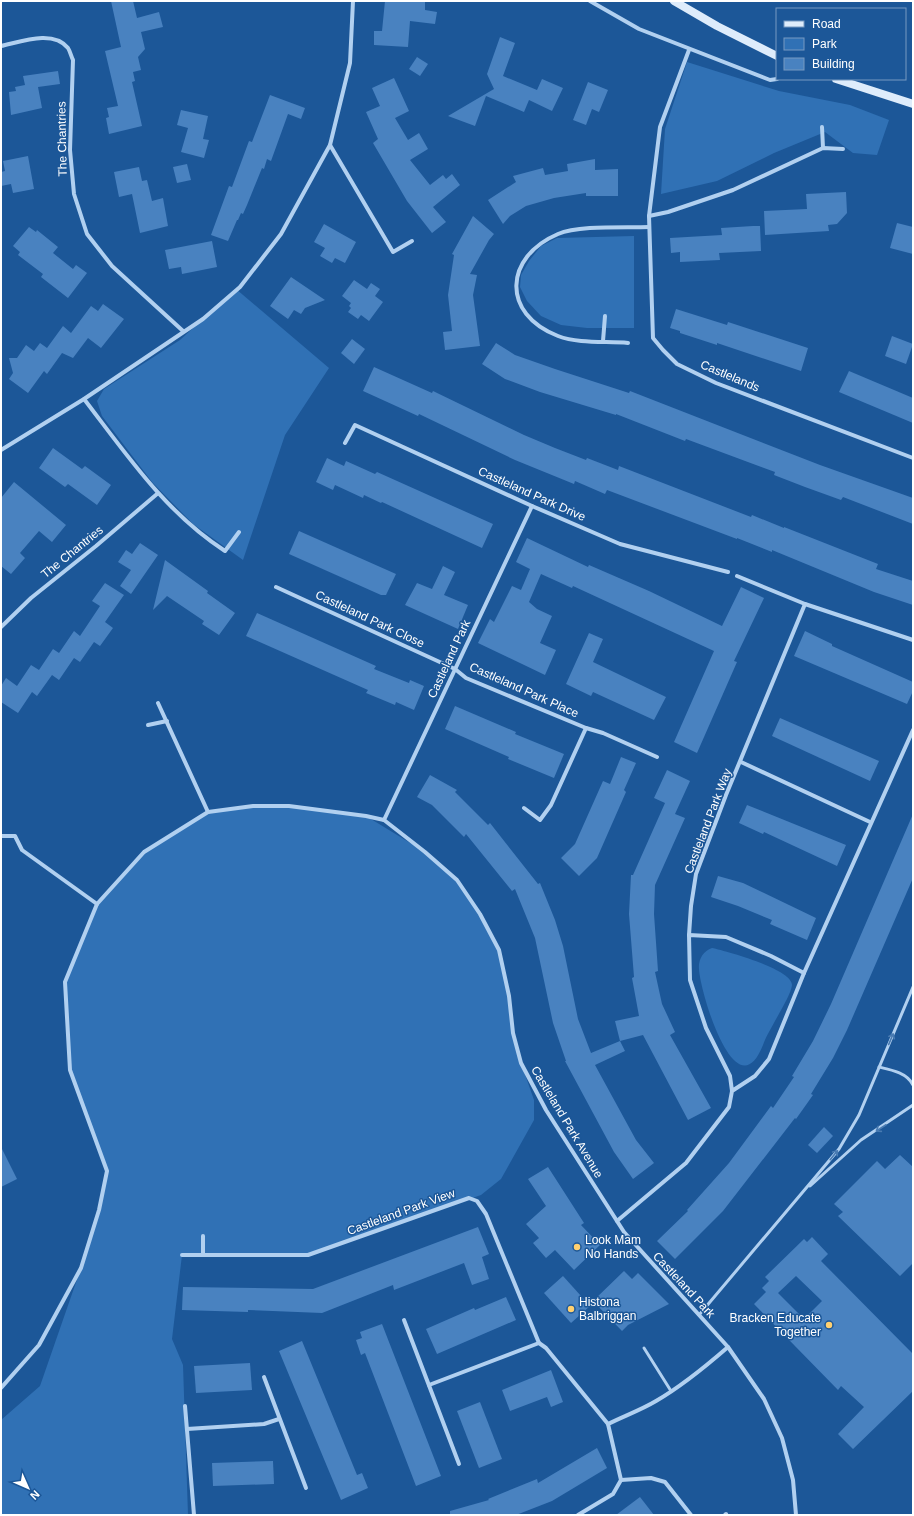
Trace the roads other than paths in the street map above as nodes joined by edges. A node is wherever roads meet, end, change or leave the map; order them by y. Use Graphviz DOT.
graph roads {
  1 [pos="353,1"];
  2 [pos="590,1"];
  3 [pos="674,1"];
  4 [pos="1,46"];
  5 [pos="689,50"];
  6 [pos="776,56"];
  7 [pos="776,79"];
  8 [pos="839,80"];
  9 [pos="913,104"];
  10 [pos="822,127"];
  11 [pos="330,145"];
  12 [pos="823,148"];
  13 [pos="843,148"];
  14 [pos="650,216"];
  15 [pos="649,227"];
  16 [pos="412,241"];
  17 [pos="605,316"];
  18 [pos="183,331"];
  19 [pos="604,341"];
  20 [pos="628,343"];
  21 [pos="84,399"];
  22 [pos="345,443"];
  23 [pos="1,450"];
  24 [pos="913,458"];
  25 [pos="157,494"];
  26 [pos="532,506"];
  27 [pos="239,532"];
  28 [pos="728,572"];
  29 [pos="737,576"];
  30 [pos="276,587"];
  31 [pos="805,604"];
  32 [pos="1,627"];
  33 [pos="913,640"];
  34 [pos="455,669"];
  35 [pos="158,703"];
  36 [pos="167,721"];
  37 [pos="148,725"];
  38 [pos="586,728"];
  39 [pos="913,730"];
  40 [pos="657,757"];
  41 [pos="741,762"];
  42 [pos="524,808"];
  43 [pos="208,812"];
  44 [pos="384,820"];
  45 [pos="870,822"];
  46 [pos="1,836"];
  47 [pos="97,904"];
  48 [pos="689,935"];
  49 [pos="804,974"];
  50 [pos="913,987"];
  51 [pos="879,1067"];
  52 [pos="913,1085"];
  53 [pos="732,1091"];
  54 [pos="913,1105"];
  55 [pos="800,1196"];
  56 [pos="617,1221"];
  57 [pos="203,1236"];
  58 [pos="182,1255"];
  59 [pos="203,1255"];
  60 [pos="699,1315"];
  61 [pos="404,1320"];
  62 [pos="539,1343"];
  63 [pos="728,1347"];
  64 [pos="644,1348"];
  65 [pos="264,1377"];
  66 [pos="429,1385"];
  67 [pos="1,1388"];
  68 [pos="671,1391"];
  69 [pos="185,1406"];
  70 [pos="279,1419"];
  71 [pos="608,1424"];
  72 [pos="187,1429"];
  73 [pos="459,1464"];
  74 [pos="621,1480"];
  75 [pos="306,1488"];
  76 [pos="194,1515"];
  77 [pos="578,1515"];
  78 [pos="691,1515"];
  79 [pos="796,1515"];
  1 -- 11 [label="street"];
  2 -- 5 [label="street"];
  3 -- 6 [label="main road"];
  4 -- 18 [label="street, The Chantries"];
  5 -- 7 [label="street"];
  5 -- 14 [label="street, Castlelands"];
  8 -- 9 [label="main road"];
  10 -- 12 [label="street"];
  11 -- 16 [label="street"];
  11 -- 18 [label="street"];
  12 -- 13 [label="street"];
  12 -- 14 [label="street"];
  14 -- 15 [label="street, Castlelands"];
  15 -- 19 [label="street"];
  15 -- 24 [label="street, Castlelands"];
  17 -- 19 [label="street"];
  18 -- 21 [label="street"];
  19 -- 20 [label="street"];
  21 -- 23 [label="street"];
  21 -- 25 [label="street"];
  22 -- 26 [label="street, Castleland Park Drive"];
  25 -- 27 [label="street"];
  25 -- 32 [label="street, The Chantries"];
  26 -- 28 [label="street, Castleland Park Drive"];
  26 -- 34 [label="street, Castleland Park"];
  29 -- 31 [label="street"];
  30 -- 34 [label="street, Castleland Park Close"];
  31 -- 33 [label="street"];
  31 -- 41 [label="street, Castleland Park Way"];
  34 -- 38 [label="street, Castleland Park Place"];
  34 -- 44 [label="street, Castleland Park"];
  35 -- 36 [label="street"];
  36 -- 37 [label="street"];
  36 -- 43 [label="street"];
  38 -- 40 [label="street, Castleland Park Place"];
  38 -- 42 [label="street, Castleland Park Place"];
  39 -- 45 [label="street"];
  41 -- 45 [label="street, Castleland Park Way"];
  41 -- 48 [label="street, Castleland Park Way"];
  43 -- 44 [label="street"];
  43 -- 47 [label="street"];
  44 -- 56 [label="street, Castleland Park Avenue"];
  45 -- 49 [label="street"];
  46 -- 47 [label="street"];
  47 -- 67 [label="street"];
  48 -- 49 [label="street"];
  48 -- 53 [label="street, Castleland Park Way"];
  49 -- 53 [label="street"];
  51 -- 50 [label="lane, one-way"];
  51 -- 52 [label="lane"];
  55 -- 51 [label="lane, one-way"];
  53 -- 56 [label="street, Castleland Park Way"];
  54 -- 55 [label="lane, one-way"];
  55 -- 60 [label="lane"];
  56 -- 60 [label="street, Castleland Park"];
  57 -- 59 [label="street"];
  58 -- 59 [label="street, Castleland Park View"];
  59 -- 62 [label="street, Castleland Park View"];
  60 -- 63 [label="street, Castleland Park"];
  61 -- 66 [label="street"];
  62 -- 66 [label="street"];
  62 -- 71 [label="street, Castleland Park View"];
  63 -- 68 [label="street"];
  63 -- 79 [label="street, Castleland Park"];
  64 -- 68 [label="lane"];
  65 -- 70 [label="street"];
  66 -- 73 [label="street"];
  68 -- 71 [label="street"];
  69 -- 72 [label="street"];
  70 -- 72 [label="street"];
  70 -- 75 [label="street"];
  71 -- 74 [label="street, Castleland Park View"];
  72 -- 76 [label="street"];
  74 -- 77 [label="street"];
  74 -- 78 [label="street"];
}
